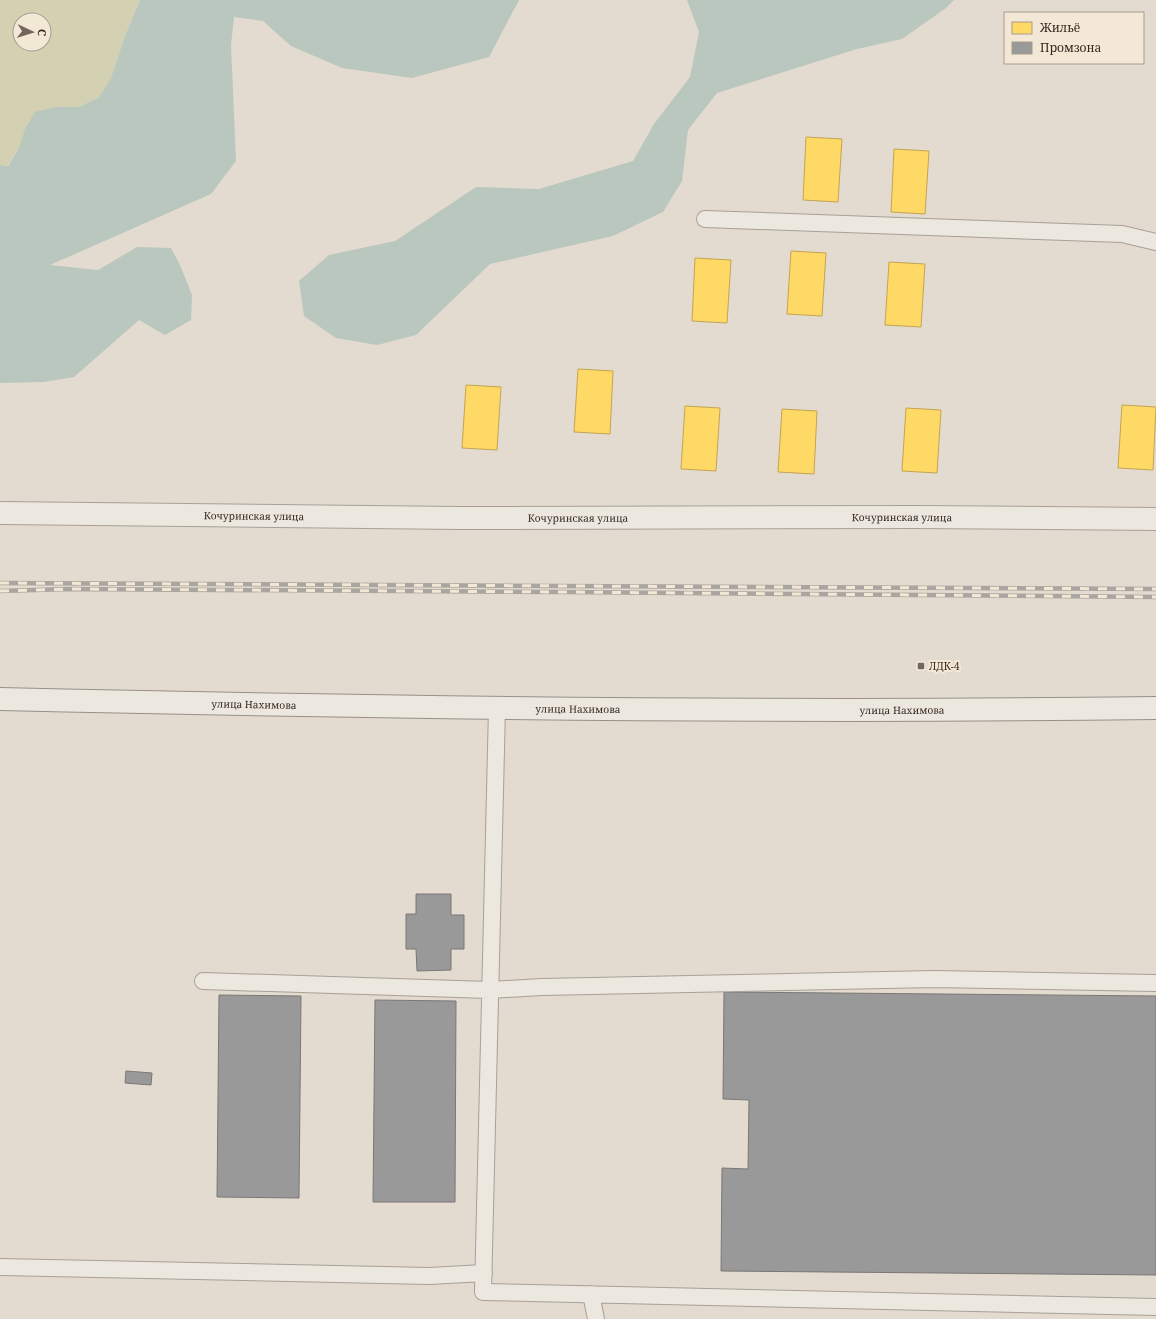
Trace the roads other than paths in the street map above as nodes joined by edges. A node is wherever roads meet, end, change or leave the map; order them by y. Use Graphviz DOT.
graph roads {
  1 [pos="704,219"];
  2 [pos="1156,242"];
  3 [pos="0,513"];
  4 [pos="1156,519"];
  5 [pos="0,700"];
  6 [pos="497,708"];
  7 [pos="1156,708"];
  8 [pos="203,981"];
  9 [pos="1156,983"];
  10 [pos="490,990"];
  11 [pos="0,1267"];
  12 [pos="484,1273"];
  13 [pos="592,1294"];
  14 [pos="1156,1307"];
  15 [pos="596,1319"];
  1 -- 2 [label="lane"];
  3 -- 4 [label="main road, Кочуринская улица"];
  5 -- 6 [label="main road, улица Нахимова"];
  6 -- 7 [label="main road, улица Нахимова"];
  6 -- 10 [label="lane"];
  8 -- 10 [label="lane"];
  9 -- 10 [label="lane"];
  10 -- 12 [label="lane"];
  11 -- 12 [label="lane"];
  12 -- 13 [label="lane"];
  13 -- 14 [label="lane"];
  13 -- 15 [label="lane"];
}
